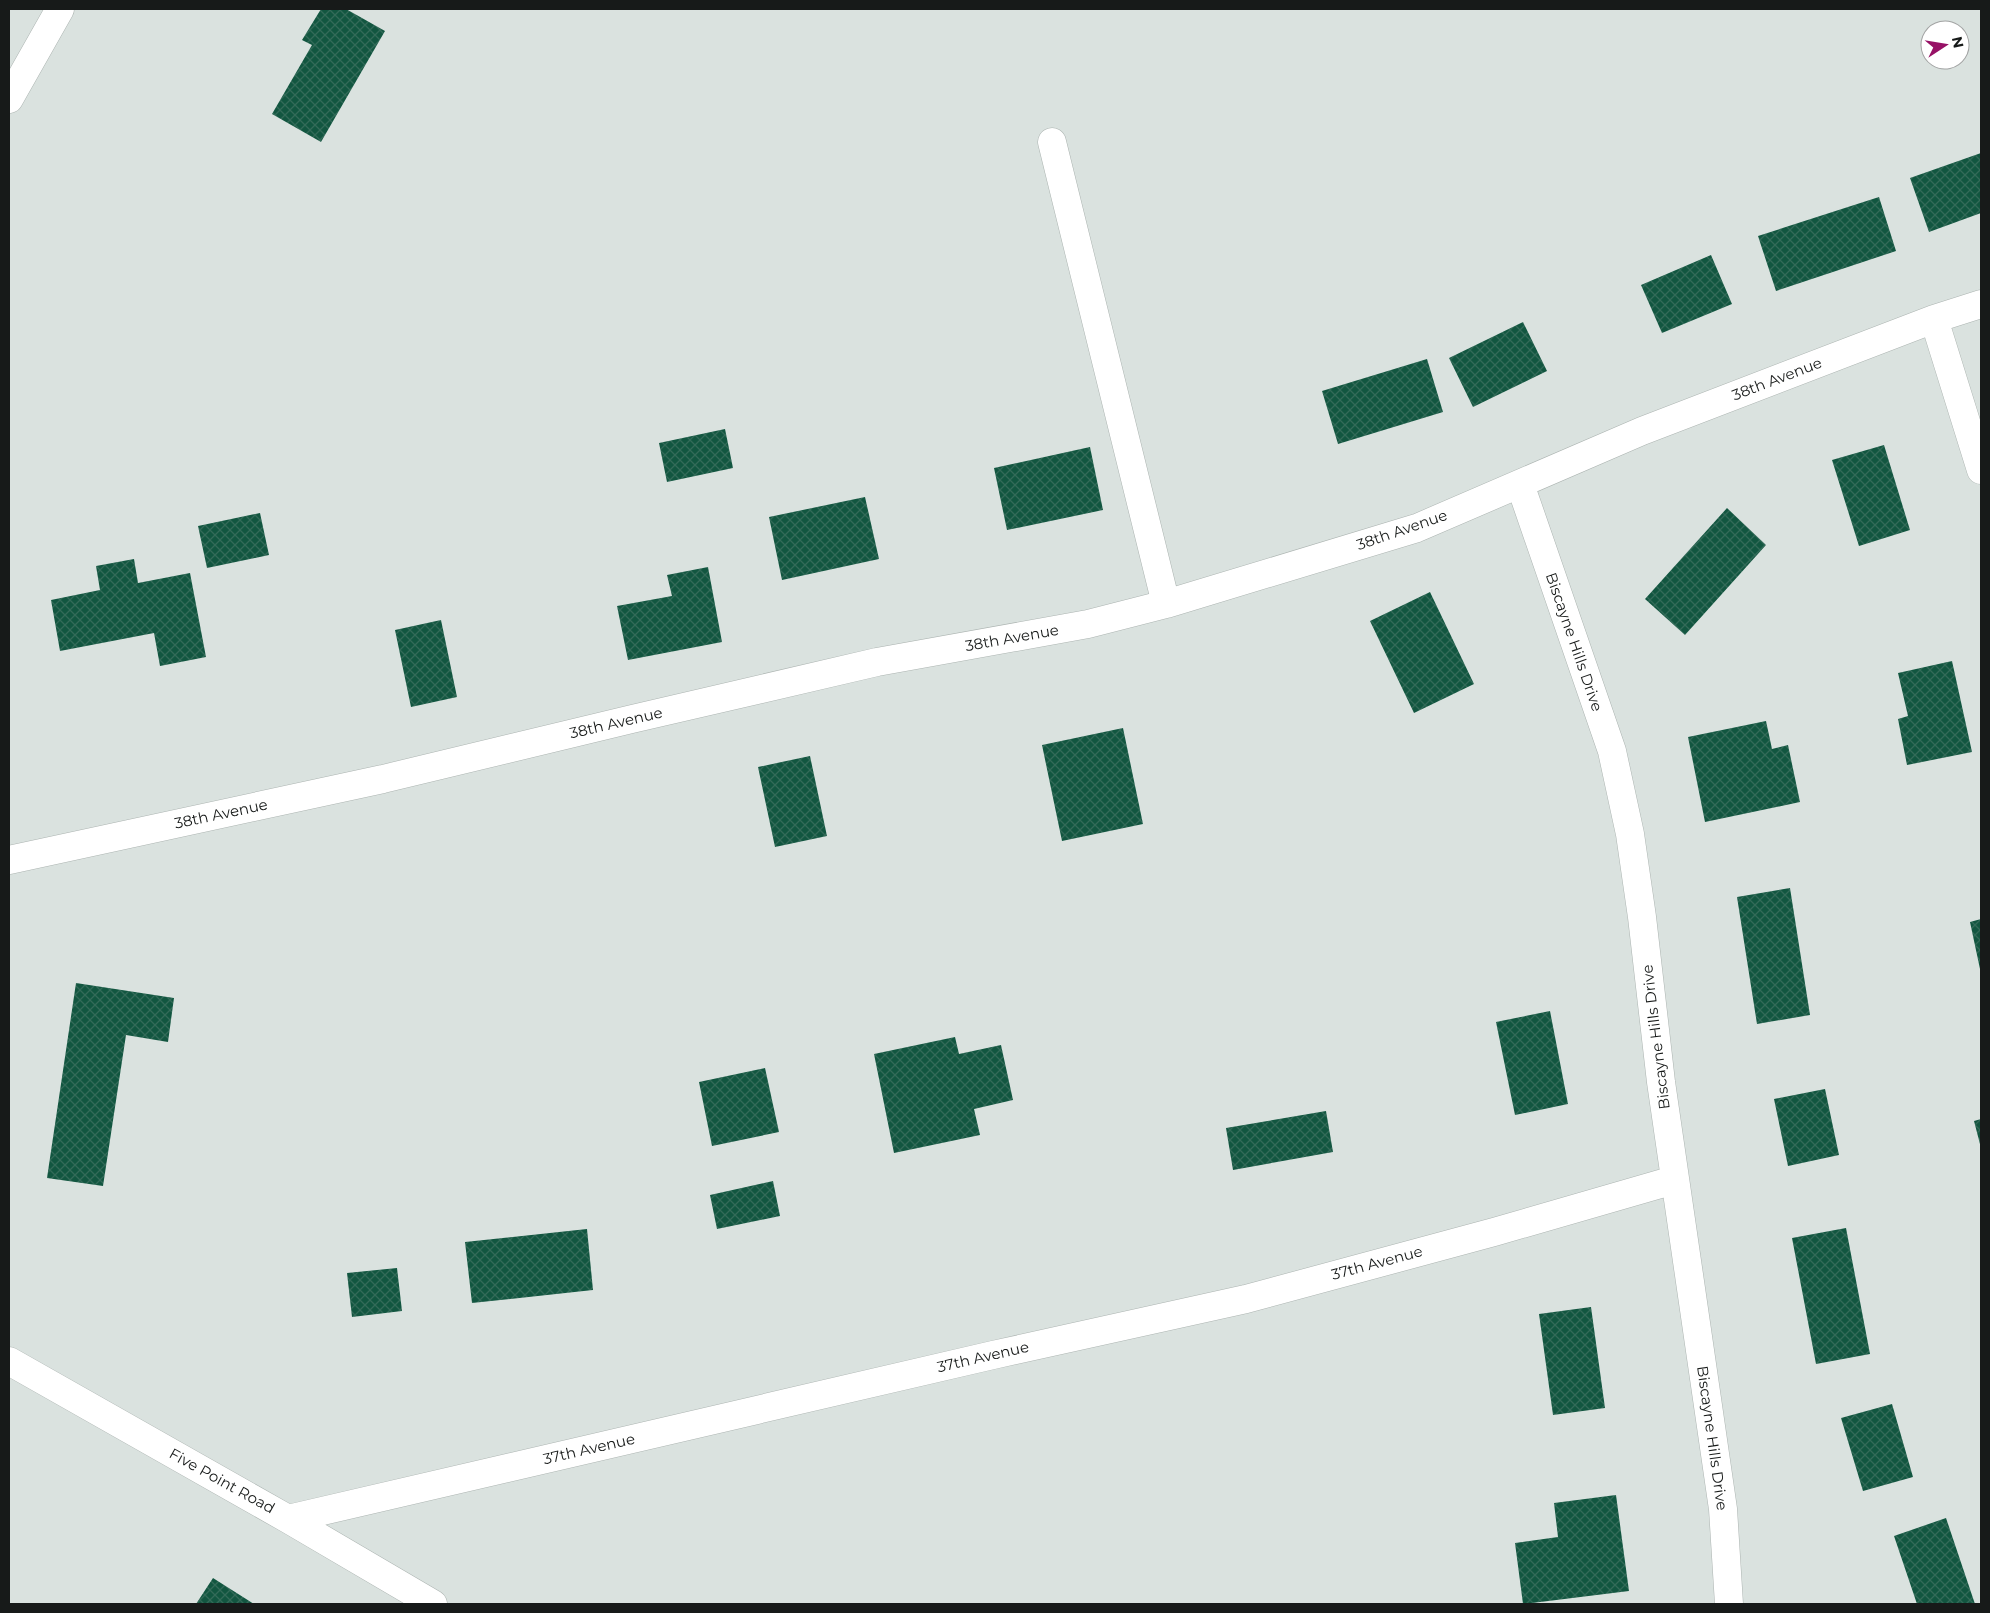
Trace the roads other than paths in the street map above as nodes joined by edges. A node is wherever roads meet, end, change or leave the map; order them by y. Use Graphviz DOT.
graph roads {
  1 [pos="60,9"];
  2 [pos="9,99"];
  3 [pos="1052,142"];
  4 [pos="1981,304"];
  5 [pos="1934,319"];
  6 [pos="1981,470"];
  7 [pos="1520,484"];
  8 [pos="1166,604"];
  9 [pos="9,860"];
  10 [pos="1674,1180"];
  11 [pos="9,1361"];
  12 [pos="288,1519"];
  13 [pos="432,1604"];
  14 [pos="1729,1604"];
  1 -- 2 [label="main road"];
  3 -- 8 [label="main road"];
  4 -- 5 [label="main road, 38th Avenue"];
  5 -- 6 [label="main road"];
  5 -- 7 [label="main road, 38th Avenue"];
  7 -- 8 [label="main road, 38th Avenue"];
  7 -- 10 [label="main road, Biscayne Hills Drive"];
  8 -- 9 [label="main road, 38th Avenue"];
  10 -- 12 [label="main road, 37th Avenue"];
  10 -- 14 [label="main road, Biscayne Hills Drive"];
  11 -- 12 [label="main road, Five Point Road"];
  12 -- 13 [label="main road, Five Point Road"];
}
